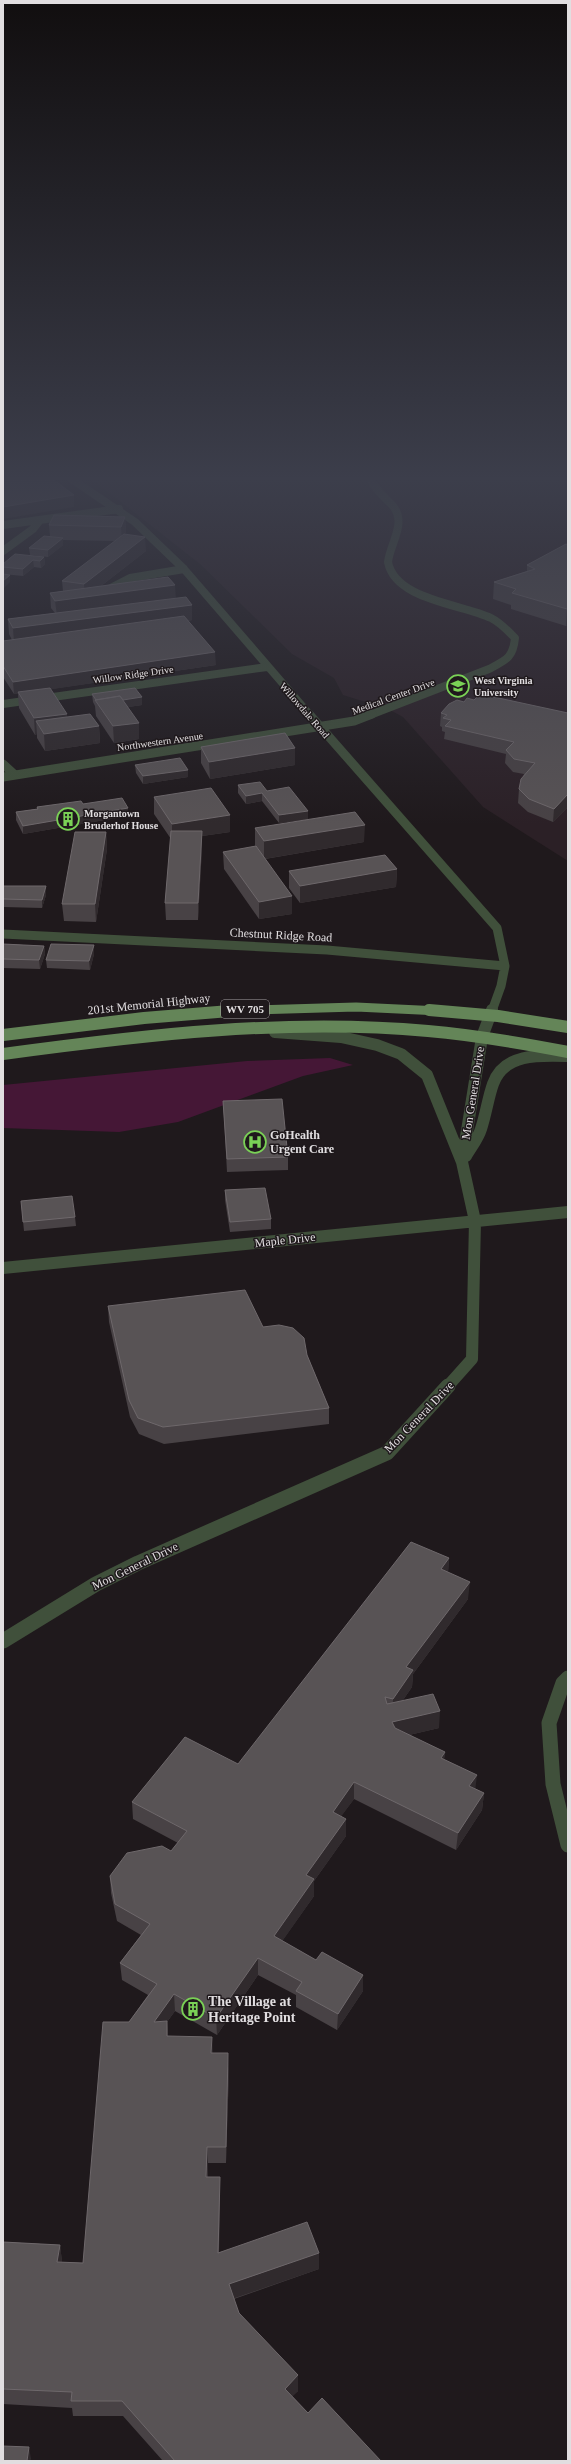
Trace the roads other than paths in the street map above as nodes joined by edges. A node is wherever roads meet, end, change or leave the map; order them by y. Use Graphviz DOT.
graph roads {
  1 [pos="208,595"];
  2 [pos="426,595"];
  3 [pos="267,667"];
  4 [pos="3,704"];
  5 [pos="320,728"];
  6 [pos="3,764"];
  7 [pos="15,775"];
  8 [pos="3,777"];
  9 [pos="3,934"];
  10 [pos="505,966"];
  11 [pos="489,1016"];
  12 [pos="568,1027"];
  13 [pos="228,1028"];
  14 [pos="3,1034"];
  15 [pos="482,1037"];
  16 [pos="568,1052"];
  17 [pos="3,1054"];
  18 [pos="568,1056"];
  19 [pos="462,1162"];
  20 [pos="568,1212"];
  21 [pos="475,1221"];
  22 [pos="3,1268"];
  23 [pos="3,1641"];
  24 [pos="568,1678"];
  25 [pos="568,1846"];
  1 -- 3 [label="street, Willowdale Road"];
  2 -- 5 [label="street, Medical Center Drive"];
  3 -- 4 [label="street, Willow Ridge Drive"];
  3 -- 5 [label="street, Willowdale Road"];
  5 -- 7 [label="street, Northwestern Avenue"];
  5 -- 10 [label="street, Willowdale Road"];
  6 -- 7 [label="street"];
  7 -- 8 [label="street, Northwestern Avenue"];
  9 -- 10 [label="street, Chestnut Ridge Road"];
  10 -- 11 [label="street"];
  11 -- 12 [label="main road, WV 705"];
  11 -- 14 [label="main road, 201st Memorial Highway / WV 705"];
  11 -- 15 [label="street"];
  13 -- 15 [label="main road, WV 705"];
  13 -- 17 [label="main road, WV 705"];
  13 -- 19 [label="street"];
  15 -- 16 [label="main road, WV 705"];
  15 -- 19 [label="street, Mon General Drive"];
  18 -- 19 [label="street"];
  19 -- 21 [label="street, Mon General Drive"];
  20 -- 21 [label="street, Maple Drive"];
  21 -- 22 [label="street, Maple Drive"];
  21 -- 23 [label="street, Mon General Drive"];
  24 -- 25 [label="street"];
}
